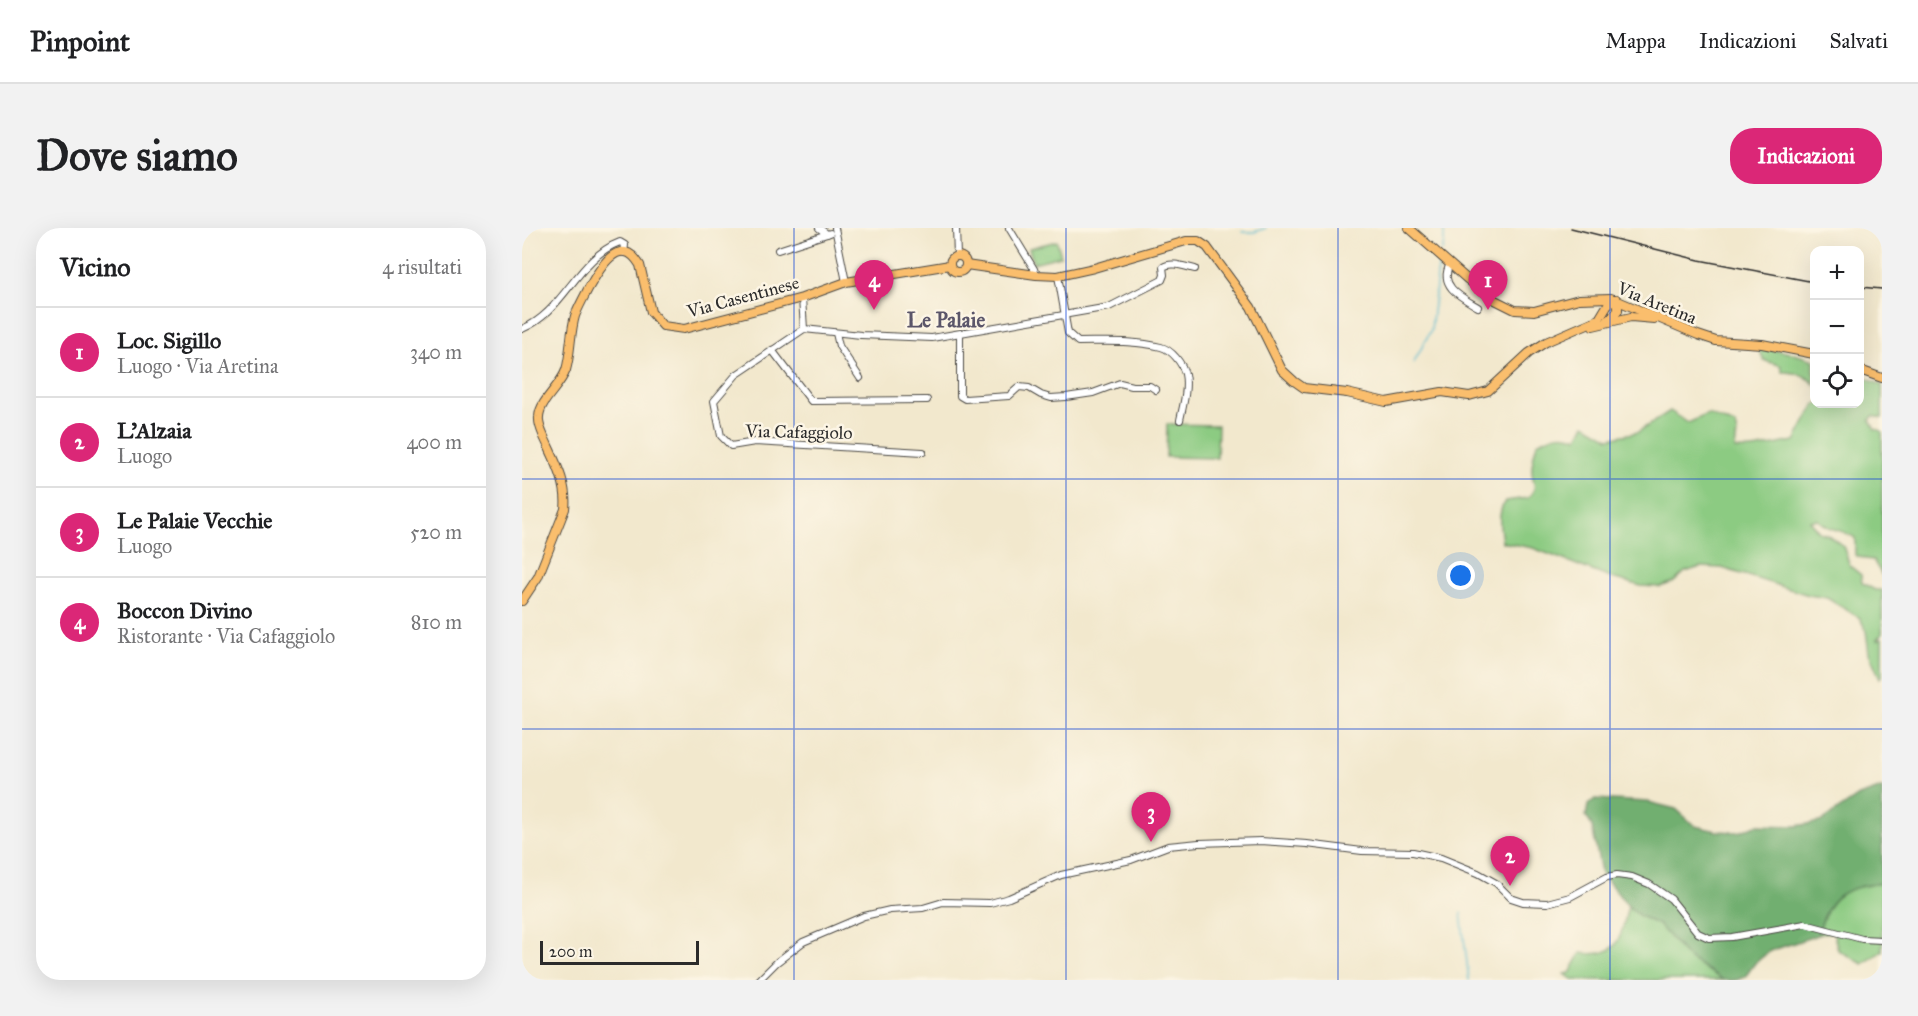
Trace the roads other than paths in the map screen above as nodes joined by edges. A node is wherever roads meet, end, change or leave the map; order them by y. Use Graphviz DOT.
graph roads {
  1 [pos="819,228"];
  2 [pos="956,228"];
  3 [pos="1009,228"];
  4 [pos="1409,228"];
  5 [pos="836,230"];
  6 [pos="827,234"];
  7 [pos="778,250"];
  8 [pos="624,253"];
  9 [pos="957,256"];
  10 [pos="966,264"];
  11 [pos="1450,264"];
  12 [pos="950,265"];
  13 [pos="1195,269"];
  14 [pos="1036,275"];
  15 [pos="1058,276"];
  16 [pos="846,282"];
  17 [pos="802,298"];
  18 [pos="1588,298"];
  19 [pos="1616,299"];
  20 [pos="1478,307"];
  21 [pos="1603,313"];
  22 [pos="1065,314"];
  23 [pos="1664,320"];
  24 [pos="1593,326"];
  25 [pos="522,329"];
  26 [pos="804,329"];
  27 [pos="1568,332"];
  28 [pos="836,333"];
  29 [pos="960,334"];
  30 [pos="772,350"];
  31 [pos="1810,353"];
  32 [pos="1864,370"];
  33 [pos="1882,376"];
  34 [pos="860,378"];
  35 [pos="1156,390"];
  36 [pos="927,400"];
  37 [pos="1180,420"];
  38 [pos="923,452"];
  39 [pos="522,601"];
  40 [pos="1882,940"];
  41 [pos="759,980"];
  1 -- 6 [label="street"];
  2 -- 9 [label="street"];
  3 -- 14 [label="street"];
  4 -- 11 [label="main road, Via Aretina"];
  5 -- 6 [label="street"];
  5 -- 16 [label="street"];
  6 -- 7 [label="street"];
  8 -- 17 [label="main road, Via Casentinese"];
  8 -- 25 [label="street"];
  8 -- 39 [label="main road"];
  9 -- 10 [label="main road"];
  9 -- 12 [label="main road"];
  10 -- 12 [label="main road, Via Casentinese"];
  10 -- 14 [label="main road, Via Casentinese"];
  11 -- 18 [label="main road, Via Aretina"];
  11 -- 20 [label="street"];
  12 -- 16 [label="main road, Via Casentinese"];
  13 -- 22 [label="street"];
  14 -- 15 [label="main road, Via Casentinese"];
  15 -- 22 [label="street"];
  15 -- 27 [label="main road, Via Casentinese"];
  16 -- 17 [label="main road, Via Casentinese"];
  17 -- 26 [label="street"];
  18 -- 19 [label="main road, Via Aretina"];
  18 -- 21 [label="main road"];
  19 -- 21 [label="main road, Via Casentinese"];
  19 -- 23 [label="main road, Via Aretina"];
  19 -- 24 [label="main road, Via Casentinese"];
  21 -- 27 [label="main road, Via Casentinese"];
  22 -- 29 [label="street"];
  22 -- 37 [label="street"];
  23 -- 24 [label="main road, Via Casentinese"];
  23 -- 31 [label="main road, Via Aretina"];
  24 -- 27 [label="main road, Via Casentinese"];
  26 -- 28 [label="street"];
  26 -- 30 [label="street, Via Cafaggiolo"];
  28 -- 29 [label="street"];
  28 -- 34 [label="street"];
  29 -- 35 [label="street"];
  30 -- 36 [label="street, Via Cafaggiolo"];
  30 -- 38 [label="street, Via Cafaggiolo"];
  32 -- 33 [label="main road"];
  40 -- 41 [label="street"];
}
